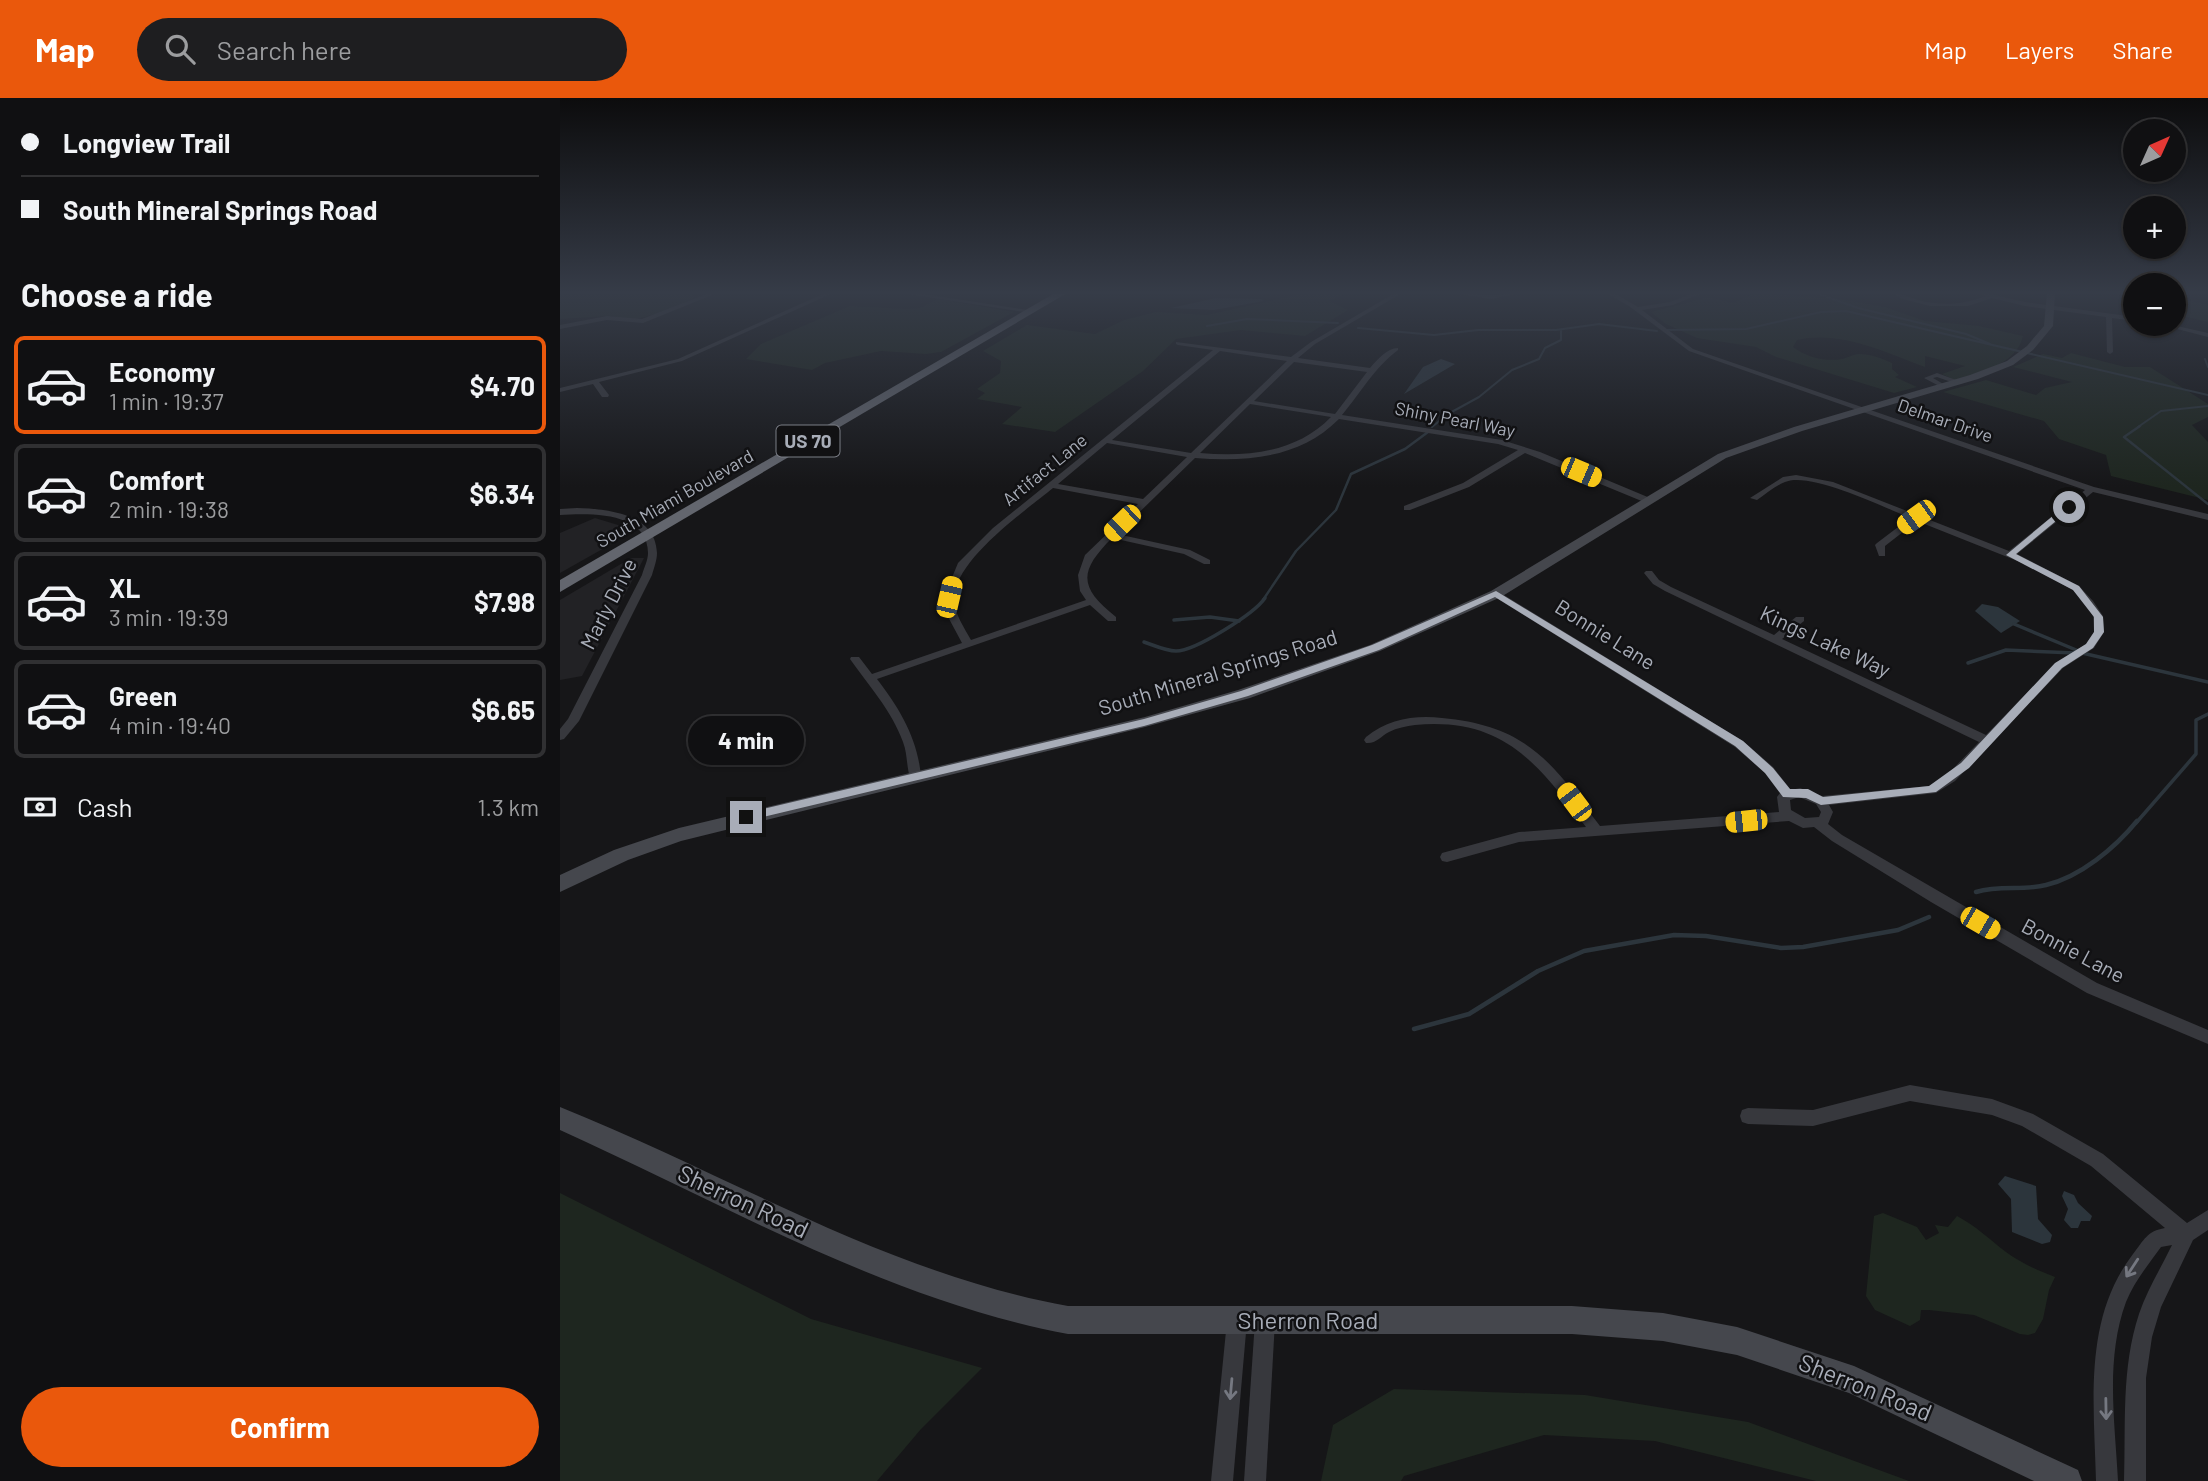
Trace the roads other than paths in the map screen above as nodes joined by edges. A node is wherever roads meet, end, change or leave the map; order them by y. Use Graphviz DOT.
graph roads {
  1 [pos="686,358"];
  2 [pos="951,358"];
  3 [pos="1208,358"];
  4 [pos="1282,358"];
  5 [pos="1387,358"];
  6 [pos="1713,358"];
  7 [pos="2017,358"];
  8 [pos="1293,359"];
  9 [pos="1374,371"];
  10 [pos="595,381"];
  11 [pos="1957,382"];
  12 [pos="1943,386"];
  13 [pos="560,390"];
  14 [pos="605,395"];
  15 [pos="1249,402"];
  16 [pos="1864,409"];
  17 [pos="1337,415"];
  18 [pos="1106,441"];
  19 [pos="1524,450"];
  20 [pos="1192,456"];
  21 [pos="1052,485"];
  22 [pos="2091,489"];
  23 [pos="1754,498"];
  24 [pos="1647,500"];
  25 [pos="1144,502"];
  26 [pos="1407,508"];
  27 [pos="560,512"];
  28 [pos="1916,517"];
  29 [pos="2208,517"];
  30 [pos="649,534"];
  31 [pos="1110,535"];
  32 [pos="1882,554"];
  33 [pos="2010,555"];
  34 [pos="1208,562"];
  35 [pos="1649,573"];
  36 [pos="560,587"];
  37 [pos="1496,594"];
  38 [pos="1091,601"];
  39 [pos="1112,619"];
  40 [pos="1800,620"];
  41 [pos="1775,640"];
  42 [pos="968,644"];
  43 [pos="855,659"];
  44 [pos="870,678"];
  45 [pos="561,736"];
  46 [pos="1370,740"];
  47 [pos="1988,741"];
  48 [pos="915,777"];
  49 [pos="1787,794"];
  50 [pos="1821,801"];
  51 [pos="1790,816"];
  52 [pos="1818,823"];
  53 [pos="1595,829"];
  54 [pos="1447,857"];
  55 [pos="560,884"];
  56 [pos="2208,1037"];
  57 [pos="1748,1116"];
  58 [pos="560,1118"];
  59 [pos="2208,1219"];
  60 [pos="2186,1234"];
  61 [pos="1237,1321"];
  62 [pos="1265,1321"];
  63 [pos="1222,1481"];
  64 [pos="1255,1481"];
  65 [pos="2067,1481"];
  66 [pos="2107,1481"];
  67 [pos="2135,1481"];
  1 -- 10 [label="street"];
  2 -- 30 [label="highway, South Miami Boulevard / US 70"];
  3 -- 18 [label="street, Artifact Lane"];
  4 -- 8 [label="street"];
  5 -- 9 [label="street"];
  6 -- 16 [label="street, Delmar Drive"];
  7 -- 11 [label="street, South Mineral Springs Road"];
  8 -- 9 [label="street"];
  8 -- 15 [label="street"];
  9 -- 17 [label="street"];
  10 -- 13 [label="street"];
  10 -- 14 [label="street"];
  11 -- 12 [label="street, South Mineral Springs Road"];
  11 -- 12 [label="street"];
  12 -- 16 [label="street, South Mineral Springs Road"];
  15 -- 17 [label="street, Shiny Pearl Way"];
  15 -- 20 [label="street"];
  16 -- 22 [label="street, Delmar Drive"];
  16 -- 24 [label="street, South Mineral Springs Road"];
  17 -- 19 [label="street, Shiny Pearl Way"];
  17 -- 20 [label="street"];
  18 -- 20 [label="street"];
  18 -- 21 [label="street, Artifact Lane"];
  19 -- 24 [label="street, Shiny Pearl Way"];
  19 -- 26 [label="street"];
  20 -- 25 [label="street"];
  21 -- 25 [label="street"];
  21 -- 42 [label="street, Artifact Lane"];
  22 -- 29 [label="street, Delmar Drive"];
  22 -- 33 [label="street"];
  23 -- 28 [label="street"];
  24 -- 37 [label="street, South Mineral Springs Road"];
  25 -- 31 [label="street"];
  27 -- 30 [label="street, Marly Drive"];
  28 -- 32 [label="street"];
  28 -- 33 [label="street"];
  30 -- 36 [label="highway, South Miami Boulevard / US 70"];
  30 -- 45 [label="street, Marly Drive"];
  31 -- 34 [label="street"];
  31 -- 38 [label="street"];
  33 -- 47 [label="street"];
  35 -- 41 [label="street, Kings Lake Way"];
  37 -- 48 [label="street, South Mineral Springs Road"];
  37 -- 49 [label="street, Bonnie Lane"];
  38 -- 39 [label="street"];
  38 -- 42 [label="street"];
  40 -- 41 [label="street"];
  41 -- 47 [label="street, Kings Lake Way"];
  42 -- 44 [label="street"];
  43 -- 44 [label="street"];
  44 -- 48 [label="street"];
  46 -- 53 [label="street"];
  47 -- 50 [label="street"];
  48 -- 55 [label="street, South Mineral Springs Road"];
  49 -- 50 [label="street"];
  49 -- 51 [label="street"];
  50 -- 52 [label="street"];
  51 -- 52 [label="street"];
  51 -- 53 [label="street"];
  52 -- 56 [label="street, Bonnie Lane"];
  53 -- 54 [label="street"];
  57 -- 60 [label="street"];
  58 -- 61 [label="street, Sherron Road"];
  59 -- 60 [label="street"];
  60 -- 66 [label="street, one-way"];
  60 -- 67 [label="street"];
  61 -- 62 [label="street, Sherron Road"];
  61 -- 63 [label="street, one-way"];
  62 -- 64 [label="street"];
  62 -- 65 [label="street, Sherron Road"];
}
